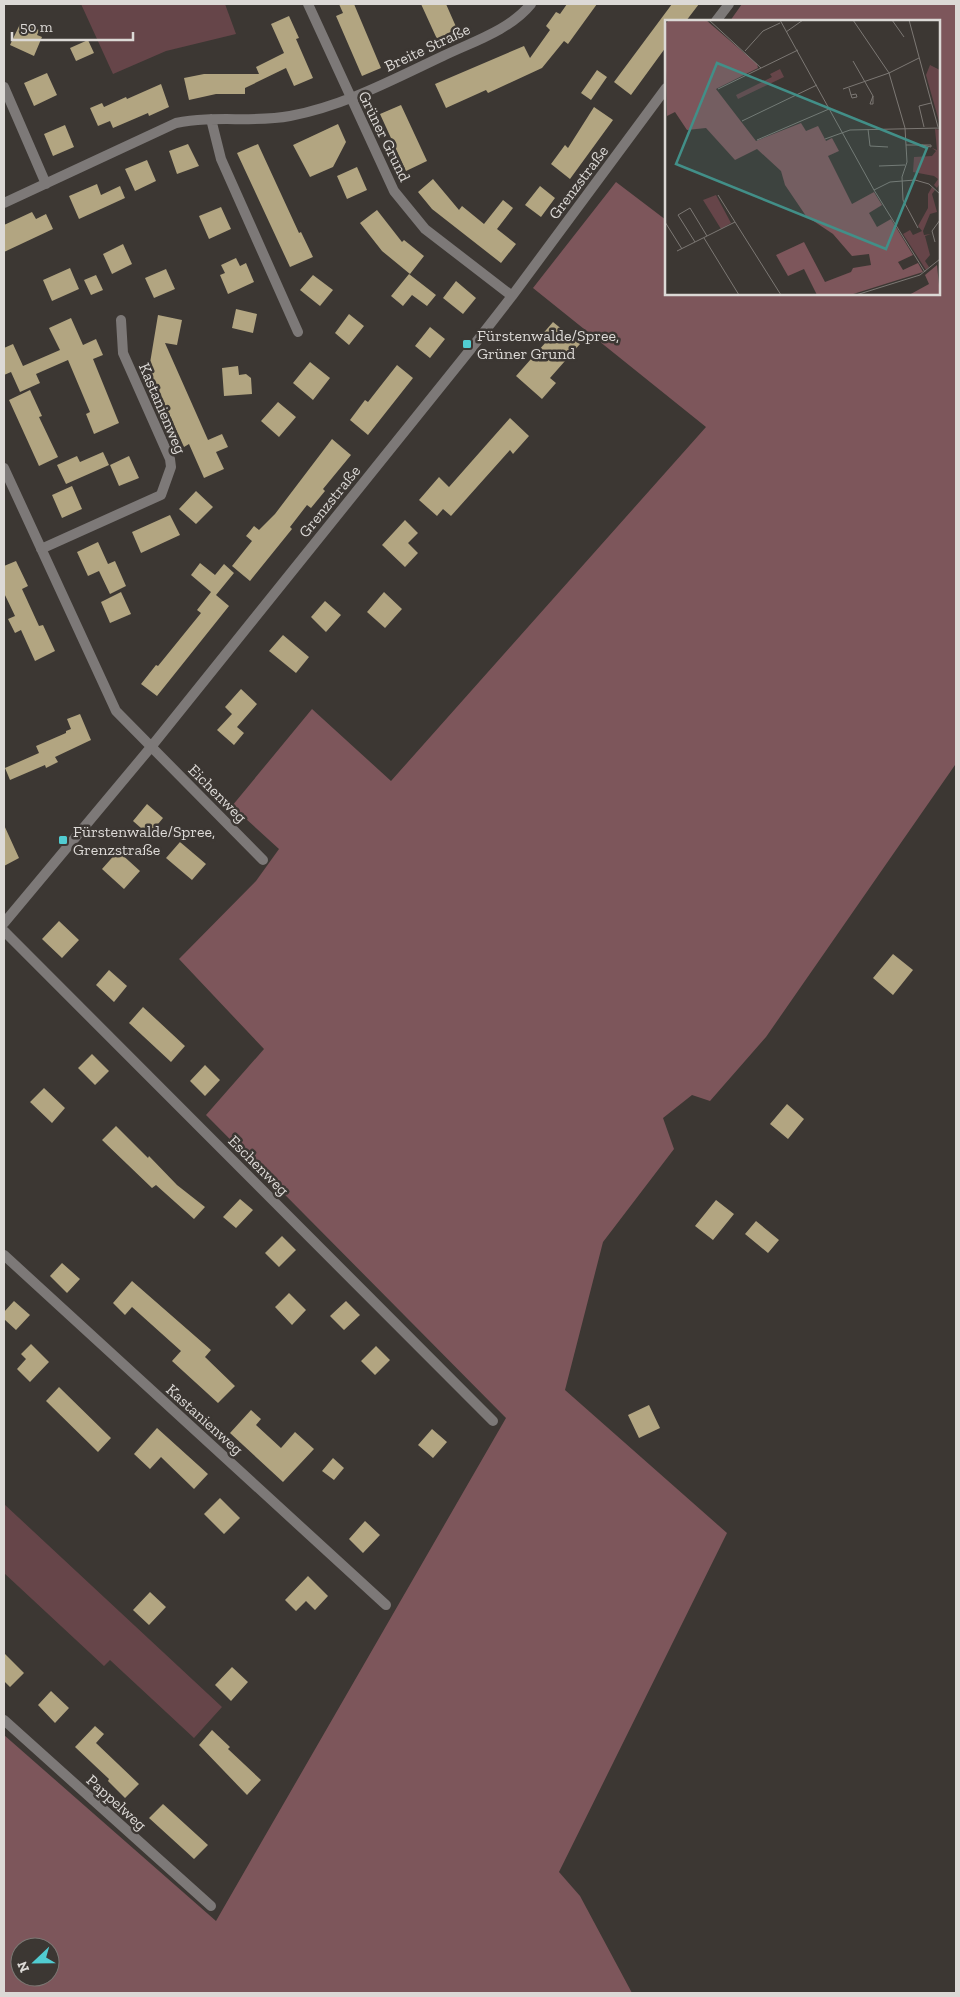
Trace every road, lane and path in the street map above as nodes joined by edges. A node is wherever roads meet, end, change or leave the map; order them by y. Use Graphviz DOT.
graph roads {
  1 [pos="308,4"];
  2 [pos="530,4"];
  3 [pos="729,4"];
  4 [pos="717,20"];
  5 [pos="4,87"];
  6 [pos="665,89"];
  7 [pos="350,99"];
  8 [pos="211,119"];
  9 [pos="46,184"];
  10 [pos="4,203"];
  11 [pos="512,296"];
  12 [pos="121,320"];
  13 [pos="298,332"];
  14 [pos="4,468"];
  15 [pos="41,549"];
  16 [pos="151,747"];
  17 [pos="263,860"];
  18 [pos="4,923"];
  19 [pos="4,931"];
  20 [pos="4,1255"];
  21 [pos="493,1421"];
  22 [pos="386,1605"];
  23 [pos="4,1720"];
  24 [pos="211,1906"];
  1 -- 7 [label="street, Grüner Grund"];
  2 -- 7 [label="street, Breite Straße"];
  3 -- 4 [label="street"];
  5 -- 9 [label="street"];
  6 -- 11 [label="street, Grenzstraße"];
  7 -- 8 [label="street, Breite Straße"];
  7 -- 11 [label="street, Grüner Grund"];
  8 -- 9 [label="street, Breite Straße"];
  8 -- 13 [label="street"];
  9 -- 10 [label="street, Breite Straße"];
  11 -- 16 [label="street, Grenzstraße"];
  12 -- 15 [label="street, Kastanienweg"];
  14 -- 15 [label="street"];
  15 -- 16 [label="street"];
  16 -- 17 [label="street, Eichenweg"];
  16 -- 18 [label="street, Grenzstraße"];
  19 -- 21 [label="street, Eschenweg"];
  20 -- 22 [label="street, Kastanienweg"];
  23 -- 24 [label="street, Pappelweg"];
}
